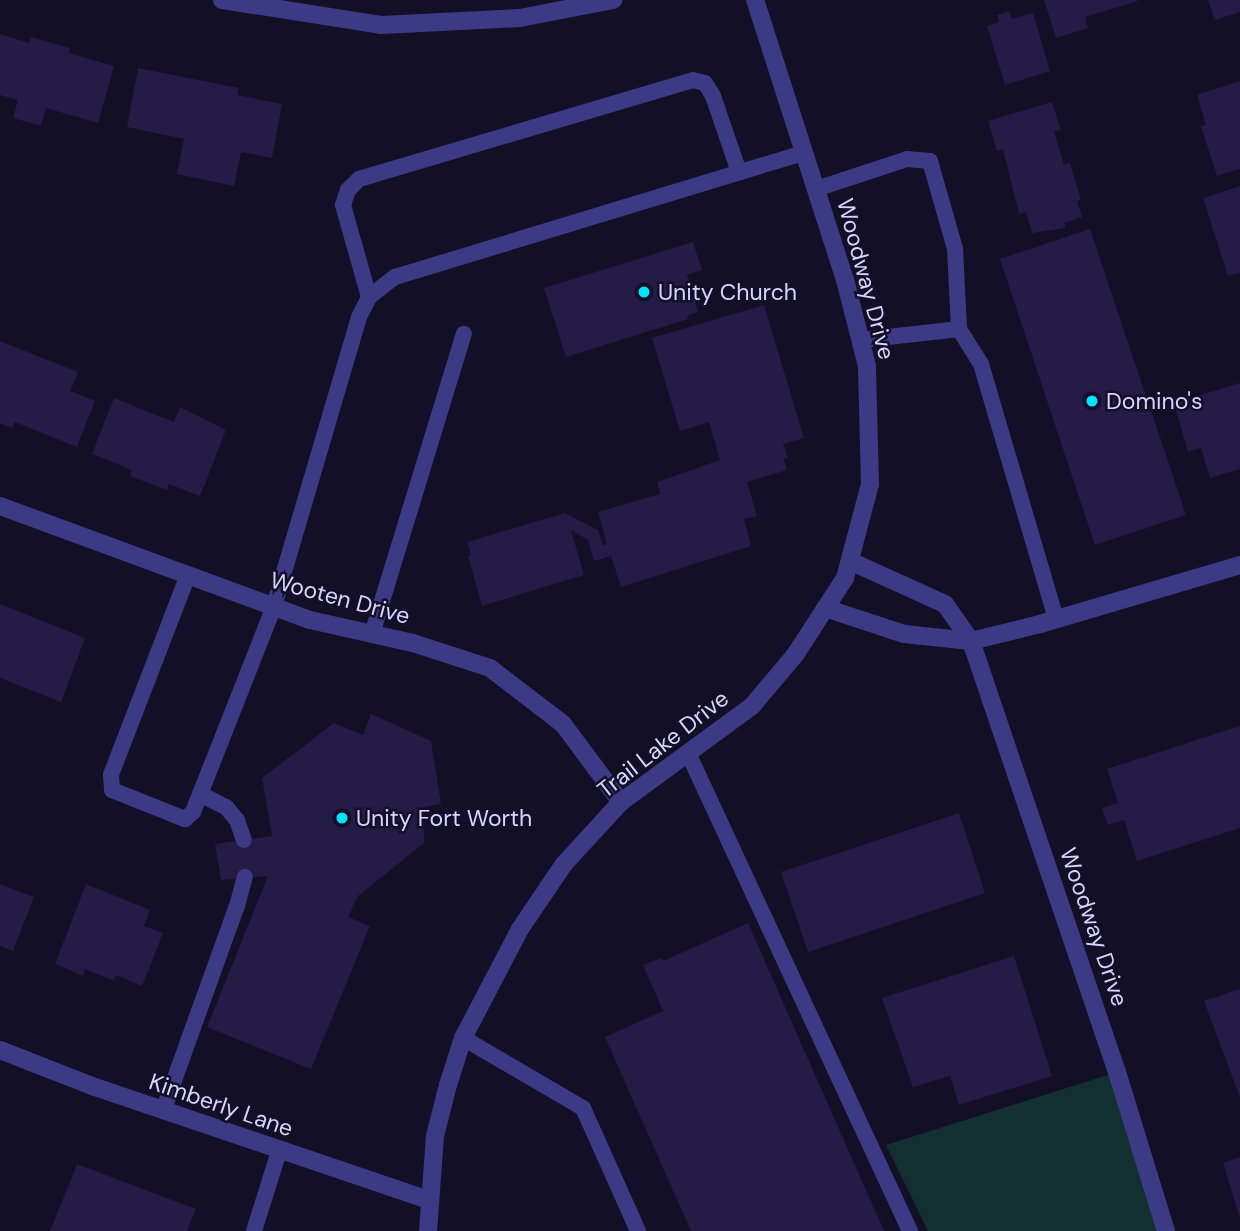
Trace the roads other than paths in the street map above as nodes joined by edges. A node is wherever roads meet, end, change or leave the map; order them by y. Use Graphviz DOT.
graph roads {
  1 [pos="222,0"];
  2 [pos="613,0"];
  3 [pos="755,0"];
  4 [pos="804,153"];
  5 [pos="739,172"];
  6 [pos="816,189"];
  7 [pos="369,297"];
  8 [pos="959,329"];
  9 [pos="464,334"];
  10 [pos="861,340"];
  11 [pos="0,506"];
  12 [pos="1240,565"];
  13 [pos="847,570"];
  14 [pos="188,575"];
  15 [pos="274,606"];
  16 [pos="825,608"];
  17 [pos="1056,619"];
  18 [pos="372,634"];
  19 [pos="971,641"];
  20 [pos="688,753"];
  21 [pos="200,794"];
  22 [pos="621,802"];
  23 [pos="244,840"];
  24 [pos="244,877"];
  25 [pos="463,1038"];
  26 [pos="0,1050"];
  27 [pos="163,1111"];
  28 [pos="279,1151"];
  29 [pos="429,1200"];
  30 [pos="254,1231"];
  31 [pos="428,1231"];
  32 [pos="638,1231"];
  33 [pos="910,1231"];
  34 [pos="1166,1231"];
  1 -- 2 [label="street"];
  3 -- 4 [label="street, Woodway Drive"];
  4 -- 5 [label="lane"];
  4 -- 6 [label="street, Woodway Drive"];
  5 -- 7 [label="lane"];
  5 -- 7 [label="lane"];
  6 -- 8 [label="lane"];
  6 -- 10 [label="street, Woodway Drive"];
  7 -- 15 [label="lane"];
  8 -- 10 [label="lane"];
  8 -- 17 [label="lane"];
  9 -- 18 [label="lane"];
  10 -- 13 [label="street, Woodway Drive"];
  11 -- 14 [label="street, Wooten Drive"];
  12 -- 17 [label="street"];
  13 -- 16 [label="street, Trail Lake Drive"];
  13 -- 19 [label="street"];
  14 -- 15 [label="street, Wooten Drive"];
  14 -- 21 [label="lane"];
  15 -- 18 [label="street, Wooten Drive"];
  15 -- 21 [label="lane"];
  16 -- 19 [label="street"];
  16 -- 20 [label="street, Trail Lake Drive"];
  17 -- 19 [label="street"];
  18 -- 22 [label="street, Wooten Drive"];
  19 -- 34 [label="street, Woodway Drive"];
  20 -- 22 [label="street, Trail Lake Drive"];
  20 -- 33 [label="lane"];
  21 -- 23 [label="lane"];
  22 -- 25 [label="street, Trail Lake Drive"];
  24 -- 27 [label="lane"];
  25 -- 29 [label="street, Trail Lake Drive"];
  25 -- 32 [label="lane"];
  26 -- 27 [label="street, Kimberly Lane"];
  27 -- 28 [label="street, Kimberly Lane"];
  28 -- 29 [label="street, Kimberly Lane"];
  28 -- 30 [label="lane"];
  29 -- 31 [label="street, Trail Lake Drive"];
}
